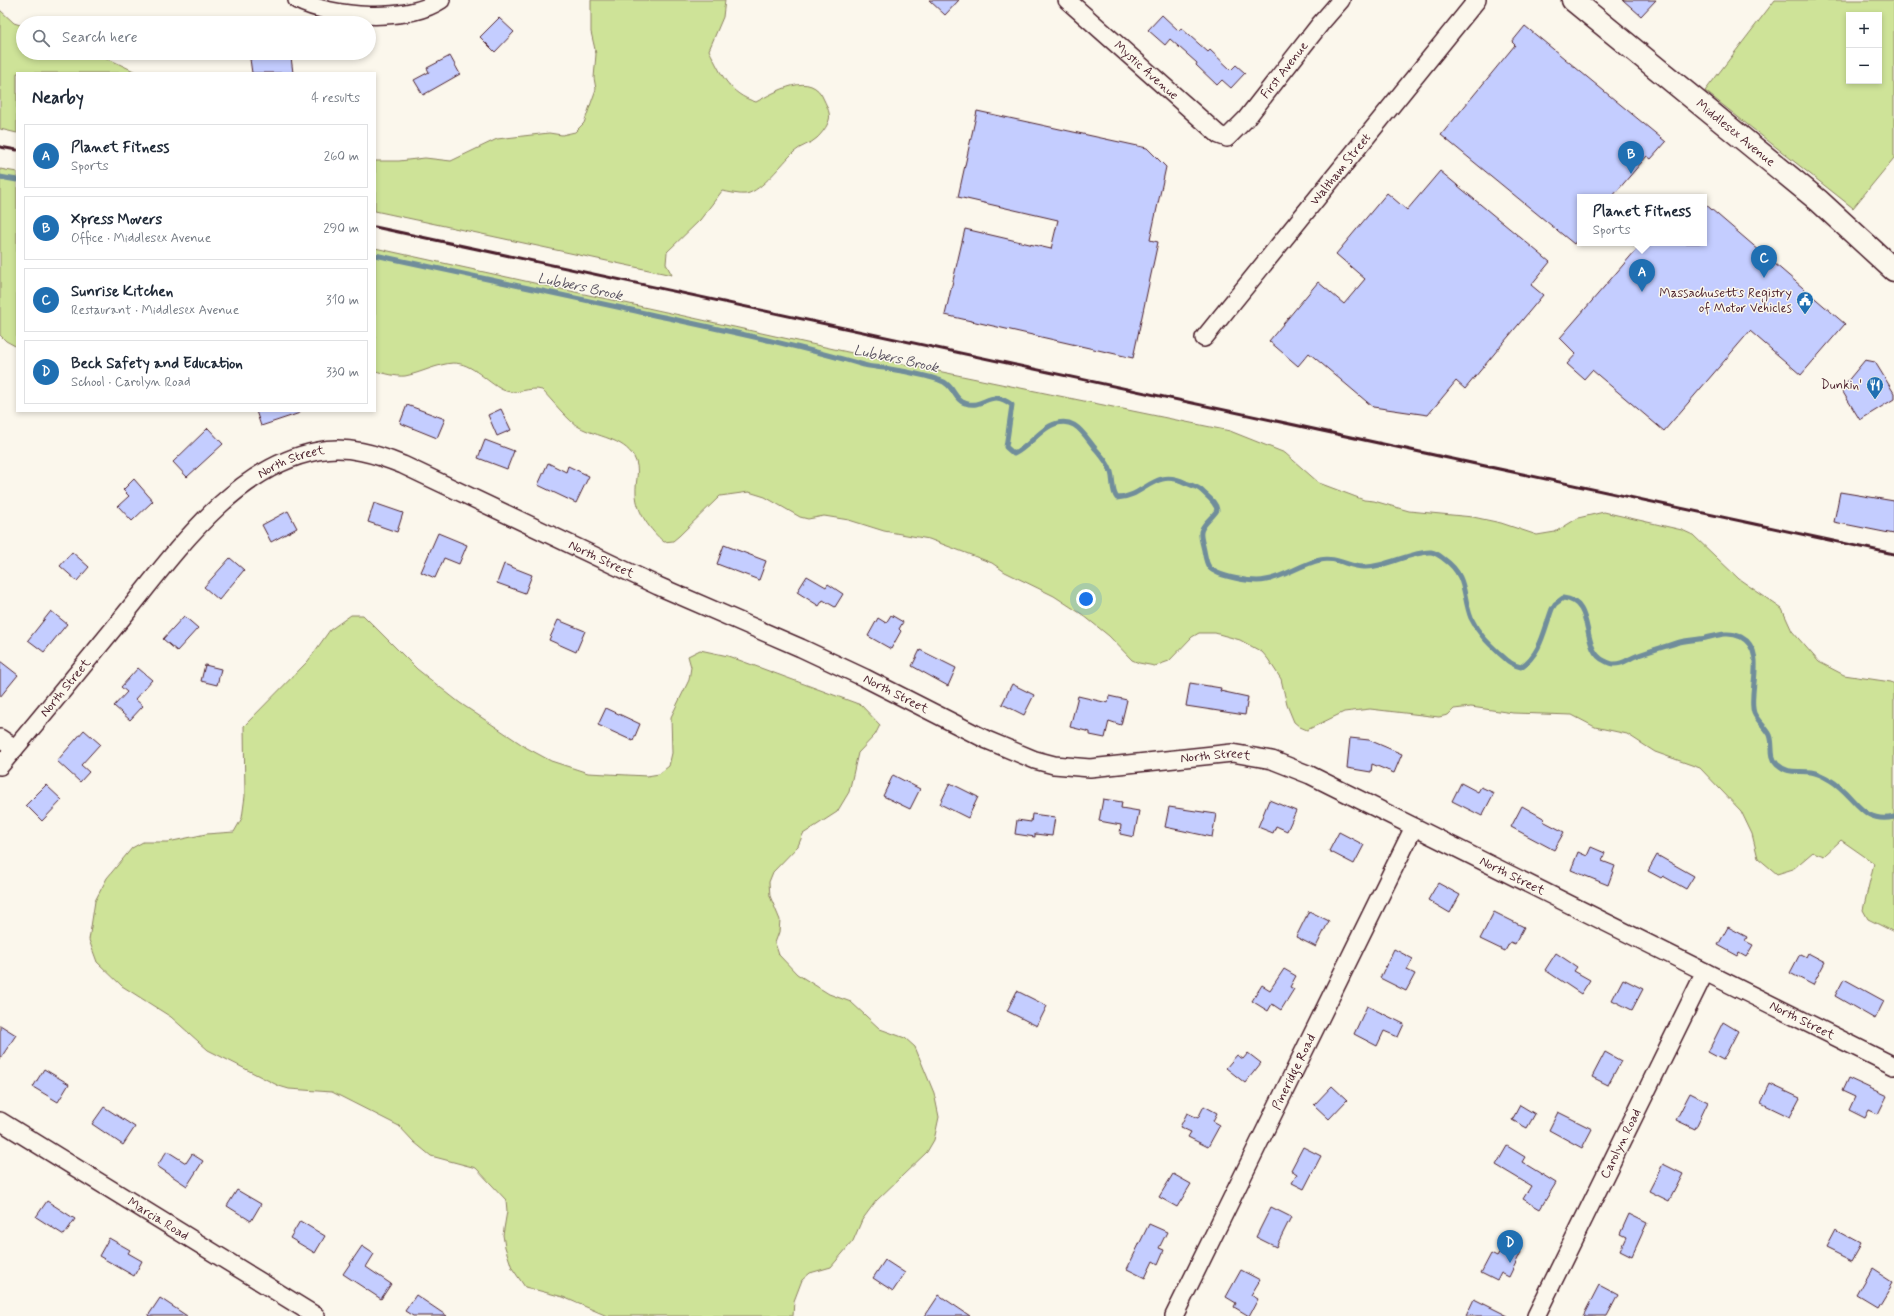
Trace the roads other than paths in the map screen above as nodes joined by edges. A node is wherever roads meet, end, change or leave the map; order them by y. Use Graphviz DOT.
graph roads {
  1 [pos="297,0"];
  2 [pos="441,0"];
  3 [pos="1067,0"];
  4 [pos="1341,0"];
  5 [pos="1477,0"];
  6 [pos="1573,0"];
  7 [pos="1227,138"];
  8 [pos="1894,270"];
  9 [pos="1204,338"];
  10 [pos="0,738"];
  11 [pos="15,748"];
  12 [pos="0,766"];
  13 [pos="1414,827"];
  14 [pos="1705,972"];
  15 [pos="1894,1066"];
  16 [pos="0,1121"];
  17 [pos="316,1316"];
  18 [pos="1174,1316"];
  19 [pos="1536,1316"];
  1 -- 2 [label="street"];
  3 -- 7 [label="street, Mystic Avenue"];
  4 -- 7 [label="street, First Avenue"];
  5 -- 9 [label="street, Waltham Street"];
  6 -- 8 [label="main road, Middlesex Avenue"];
  10 -- 11 [label="street"];
  11 -- 12 [label="street, North Street"];
  11 -- 13 [label="street, North Street"];
  13 -- 14 [label="street, North Street"];
  13 -- 18 [label="street, Pineridge Road"];
  14 -- 15 [label="street, North Street"];
  14 -- 19 [label="street, Carolyn Road"];
  16 -- 17 [label="street, Marcia Road"];
}
